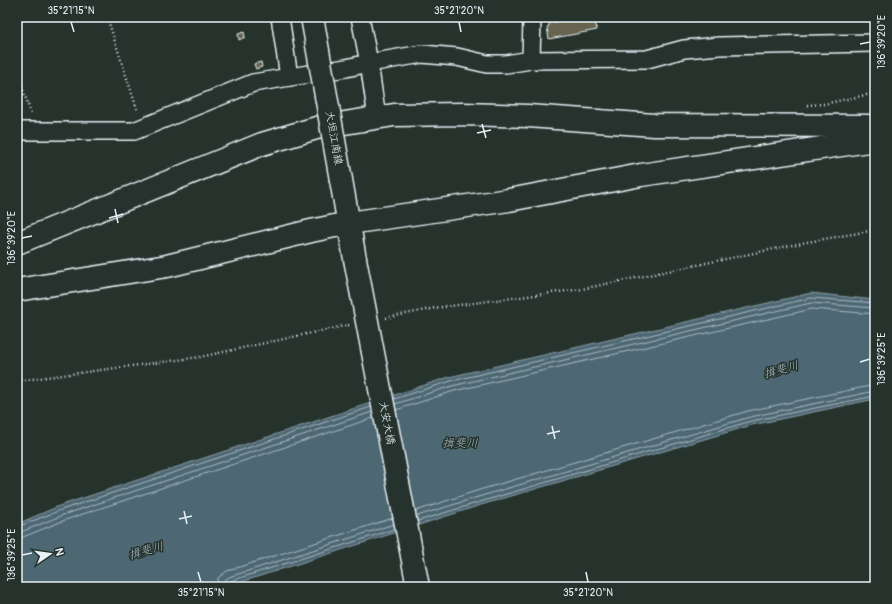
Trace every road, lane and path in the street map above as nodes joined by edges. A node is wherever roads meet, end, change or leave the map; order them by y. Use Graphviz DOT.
graph roads {
  1 [pos="107,17"];
  2 [pos="280,17"];
  3 [pos="312,17"];
  4 [pos="360,17"];
  5 [pos="532,17"];
  6 [pos="875,43"];
  7 [pos="531,60"];
  8 [pos="369,62"];
  9 [pos="17,71"];
  10 [pos="289,77"];
  11 [pos="875,93"];
  12 [pos="803,105"];
  13 [pos="377,118"];
  14 [pos="875,126"];
  15 [pos="143,127"];
  16 [pos="17,131"];
  17 [pos="36,131"];
  18 [pos="875,140"];
  19 [pos="349,223"];
  20 [pos="875,230"];
  21 [pos="17,243"];
  22 [pos="355,259"];
  23 [pos="17,290"];
  24 [pos="381,319"];
  25 [pos="351,324"];
  26 [pos="17,381"];
  27 [pos="418,587"];
  1 -- 15 [label="path"];
  2 -- 10 [label="street"];
  3 -- 19 [label="main road, 大垣江南線, bridge"];
  4 -- 8 [label="street"];
  5 -- 7 [label="street"];
  6 -- 7 [label="street"];
  7 -- 8 [label="street"];
  8 -- 10 [label="street"];
  8 -- 13 [label="street"];
  9 -- 17 [label="path"];
  10 -- 15 [label="street"];
  11 -- 12 [label="path"];
  13 -- 14 [label="main road"];
  13 -- 21 [label="main road"];
  15 -- 17 [label="street"];
  16 -- 17 [label="street"];
  18 -- 19 [label="main road"];
  19 -- 22 [label="main road, 大垣江南線"];
  19 -- 23 [label="main road"];
  20 -- 24 [label="path"];
  22 -- 27 [label="main road, 大安大橋, bridge"];
  25 -- 26 [label="path"];
}
